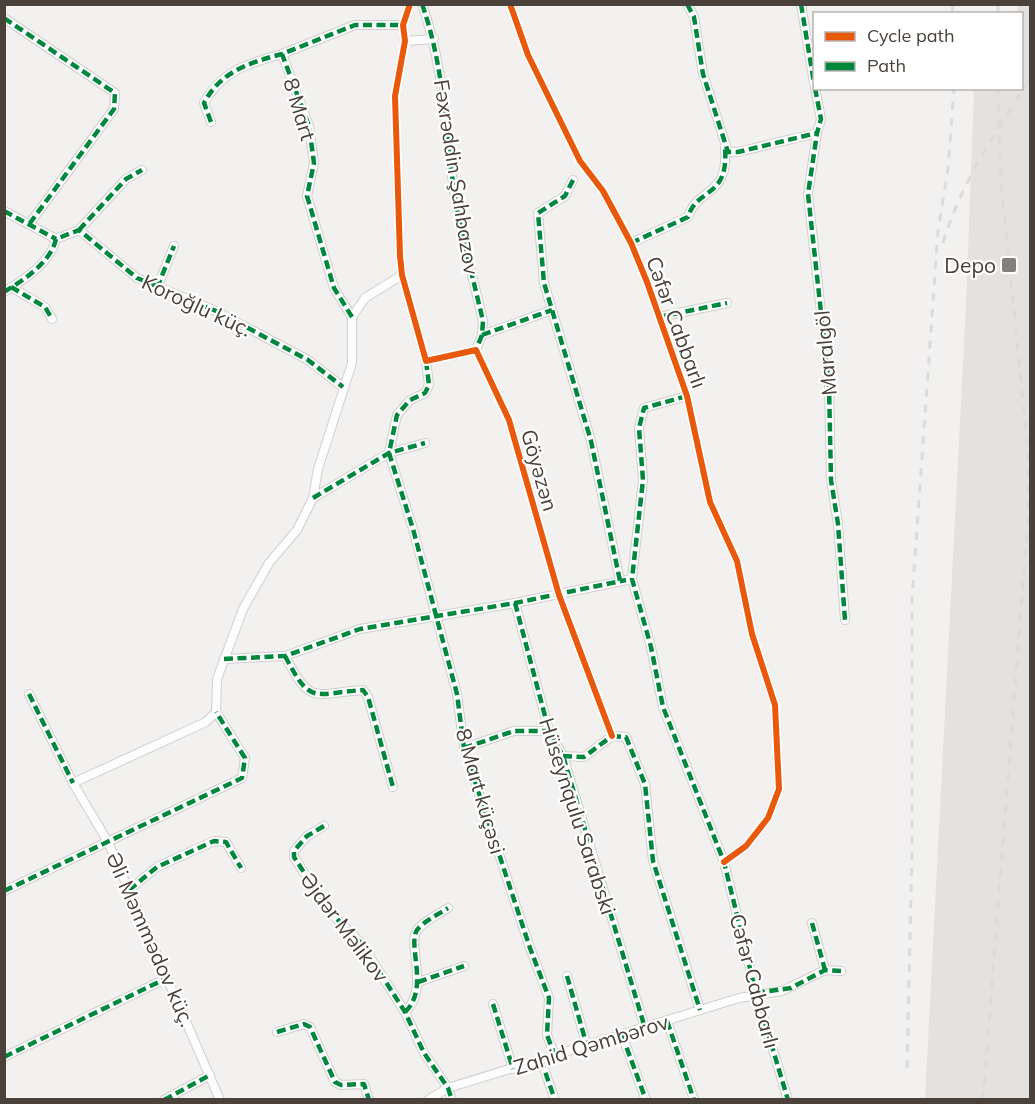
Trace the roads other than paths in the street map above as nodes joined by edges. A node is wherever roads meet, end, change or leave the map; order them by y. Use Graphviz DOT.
graph roads {
  1 [pos="410,4"];
  2 [pos="422,4"];
  3 [pos="510,4"];
  4 [pos="687,4"];
  5 [pos="801,4"];
  6 [pos="4,18"];
  7 [pos="403,25"];
  8 [pos="434,39"];
  9 [pos="405,41"];
  10 [pos="282,54"];
  11 [pos="813,77"];
  12 [pos="816,90"];
  13 [pos="211,122"];
  14 [pos="817,134"];
  15 [pos="725,148"];
  16 [pos="142,170"];
  17 [pos="573,180"];
  18 [pos="4,211"];
  19 [pos="30,224"];
  20 [pos="79,230"];
  21 [pos="56,240"];
  22 [pos="631,243"];
  23 [pos="174,246"];
  24 [pos="402,274"];
  25 [pos="157,288"];
  26 [pos="8,290"];
  27 [pos="727,303"];
  28 [pos="552,310"];
  29 [pos="352,316"];
  30 [pos="659,317"];
  31 [pos="52,319"];
  32 [pos="482,335"];
  33 [pos="476,350"];
  34 [pos="426,361"];
  35 [pos="344,387"];
  36 [pos="687,396"];
  37 [pos="425,443"];
  38 [pos="389,453"];
  39 [pos="313,498"];
  40 [pos="632,579"];
  41 [pos="620,581"];
  42 [pos="559,595"];
  43 [pos="515,603"];
  44 [pos="437,615"];
  45 [pos="845,620"];
  46 [pos="285,656"];
  47 [pos="225,658"];
  48 [pos="29,694"];
  49 [pos="216,712"];
  50 [pos="549,731"];
  51 [pos="612,736"];
  52 [pos="464,748"];
  53 [pos="563,756"];
  54 [pos="73,783"];
  55 [pos="393,787"];
  56 [pos="324,826"];
  57 [pos="108,842"];
  58 [pos="724,862"];
  59 [pos="241,868"];
  60 [pos="129,890"];
  61 [pos="4,891"];
  62 [pos="448,908"];
  63 [pos="812,923"];
  64 [pos="464,966"];
  65 [pos="825,970"];
  66 [pos="842,971"];
  67 [pos="567,976"];
  68 [pos="167,978"];
  69 [pos="418,982"];
  70 [pos="756,993"];
  71 [pos="493,1004"];
  72 [pos="700,1010"];
  73 [pos="405,1012"];
  74 [pos="667,1021"];
  75 [pos="645,1028"];
  76 [pos="277,1032"];
  77 [pos="622,1035"];
  78 [pos="587,1046"];
  79 [pos="555,1056"];
  80 [pos="4,1057"];
  81 [pos="541,1060"];
  82 [pos="513,1069"];
  83 [pos="210,1075"];
  84 [pos="448,1088"];
  85 [pos="164,1100"];
  86 [pos="220,1100"];
  87 [pos="369,1100"];
  88 [pos="428,1100"];
  89 [pos="452,1100"];
  90 [pos="555,1100"];
  91 [pos="646,1100"];
  92 [pos="694,1100"];
  93 [pos="788,1100"];
  1 -- 7 [label="street"];
  2 -- 8 [label="street, Fəxrəddin Şahbazov"];
  3 -- 22 [label="street, Cəfər Cabbarlı"];
  4 -- 15 [label="street"];
  5 -- 11 [label="street"];
  6 -- 19 [label="street"];
  7 -- 9 [label="street"];
  7 -- 10 [label="street, 8 Mart"];
  8 -- 9 [label="street"];
  8 -- 32 [label="street, Fəxrəddin Şahbazov"];
  9 -- 24 [label="street"];
  10 -- 13 [label="street"];
  10 -- 29 [label="street, 8 Mart"];
  12 -- 14 [label="street, Maralgöl"];
  14 -- 15 [label="street"];
  14 -- 45 [label="street, Maralgöl"];
  15 -- 22 [label="street"];
  16 -- 20 [label="street"];
  17 -- 28 [label="street"];
  18 -- 19 [label="street"];
  19 -- 21 [label="street"];
  20 -- 21 [label="street"];
  20 -- 25 [label="street, Koroğlu küç."];
  21 -- 26 [label="street"];
  22 -- 30 [label="street, Cəfər Cabbarlı"];
  23 -- 25 [label="street"];
  24 -- 29 [label="street"];
  24 -- 34 [label="street"];
  25 -- 35 [label="street, Koroğlu küç."];
  26 -- 31 [label="street"];
  27 -- 30 [label="street"];
  28 -- 32 [label="street"];
  28 -- 41 [label="street"];
  29 -- 35 [label="street"];
  30 -- 36 [label="street, Cəfər Cabbarlı"];
  32 -- 33 [label="street, Fəxrəddin Şahbazov"];
  33 -- 34 [label="street"];
  33 -- 42 [label="street, Göyəzən"];
  34 -- 38 [label="street, 8 Mart küçəsi"];
  35 -- 39 [label="street"];
  36 -- 40 [label="street, Cəfər Cabbarlı"];
  36 -- 58 [label="street, Cəfər Cabbarlı"];
  37 -- 38 [label="street"];
  38 -- 39 [label="street"];
  38 -- 44 [label="street, 8 Mart küçəsi"];
  39 -- 47 [label="street"];
  40 -- 41 [label="street"];
  40 -- 58 [label="street, Cəfər Cabbarlı"];
  41 -- 42 [label="street"];
  42 -- 43 [label="street"];
  42 -- 51 [label="street, Göyəzən"];
  43 -- 44 [label="street"];
  43 -- 50 [label="street, Hüseynqulu Sarabski"];
  44 -- 46 [label="street"];
  44 -- 52 [label="street, 8 Mart küçəsi"];
  46 -- 47 [label="street"];
  46 -- 55 [label="street"];
  47 -- 49 [label="street"];
  48 -- 54 [label="street, Əli Məmmədov küç."];
  49 -- 54 [label="street"];
  49 -- 57 [label="street"];
  50 -- 52 [label="street"];
  50 -- 53 [label="street, Hüseynqulu Sarabski"];
  51 -- 53 [label="street"];
  51 -- 72 [label="street"];
  52 -- 79 [label="street, 8 Mart küçəsi"];
  53 -- 75 [label="street, Hüseynqulu Sarabski"];
  54 -- 57 [label="street, Əli Məmmədov küç."];
  56 -- 73 [label="street, Əjdər Məlikov"];
  57 -- 60 [label="street, Əli Məmmədov küç."];
  57 -- 61 [label="street"];
  58 -- 70 [label="street, Cəfər Cabbarlı"];
  59 -- 60 [label="street"];
  60 -- 68 [label="street, Əli Məmmədov küç."];
  62 -- 69 [label="street"];
  63 -- 65 [label="street"];
  64 -- 69 [label="street"];
  65 -- 66 [label="street"];
  65 -- 70 [label="street, Zahid Qəmbərov"];
  67 -- 78 [label="street"];
  68 -- 80 [label="street"];
  68 -- 83 [label="street, Əli Məmmədov küç."];
  69 -- 73 [label="street"];
  70 -- 72 [label="street, Zahid Qəmbərov"];
  70 -- 93 [label="street, Cəfər Cabbarlı"];
  71 -- 82 [label="street"];
  72 -- 74 [label="street, Zahid Qəmbərov"];
  73 -- 84 [label="street, Əjdər Məlikov"];
  74 -- 75 [label="street, Zahid Qəmbərov"];
  74 -- 92 [label="street"];
  75 -- 77 [label="street, Zahid Qəmbərov"];
  76 -- 87 [label="street"];
  77 -- 78 [label="street, Zahid Qəmbərov"];
  77 -- 91 [label="street"];
  78 -- 79 [label="street, Zahid Qəmbərov"];
  79 -- 81 [label="street, Zahid Qəmbərov"];
  81 -- 82 [label="street, Zahid Qəmbərov"];
  81 -- 90 [label="street"];
  82 -- 84 [label="street, Zahid Qəmbərov"];
  83 -- 85 [label="street"];
  83 -- 86 [label="street, Əli Məmmədov küç."];
  84 -- 88 [label="street, Zahid Qəmbərov"];
  84 -- 89 [label="street, Əjdər Məlikov"];
}
